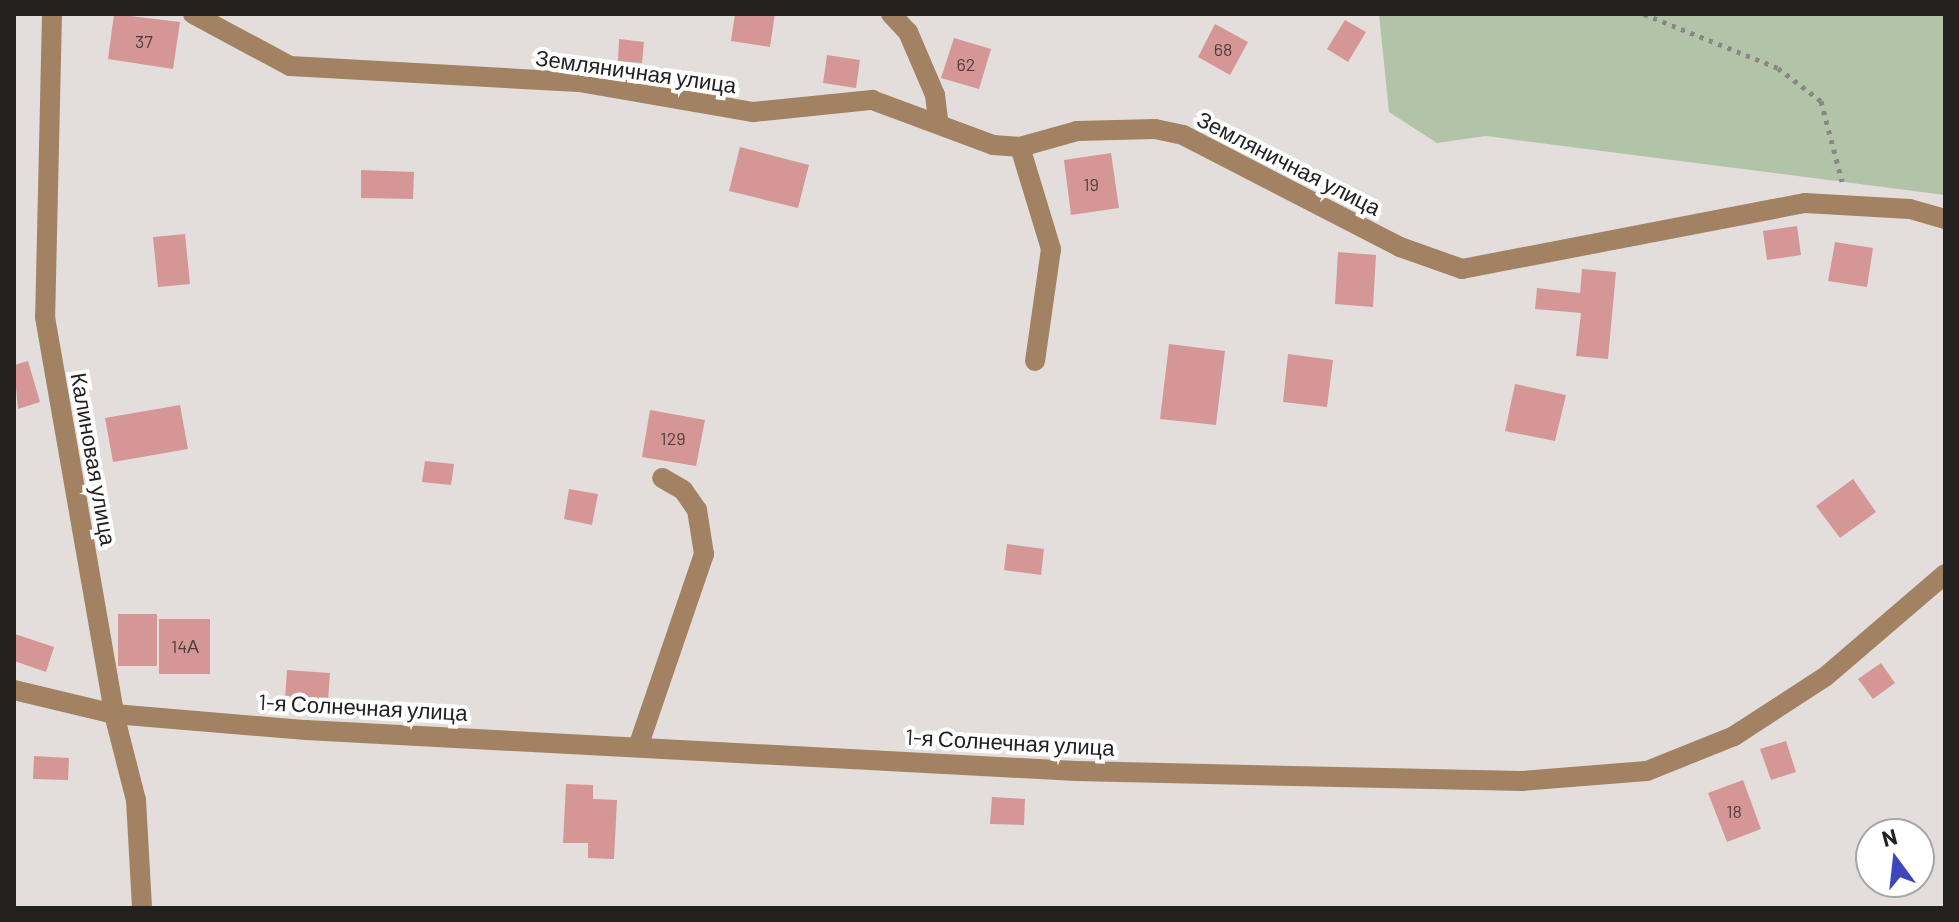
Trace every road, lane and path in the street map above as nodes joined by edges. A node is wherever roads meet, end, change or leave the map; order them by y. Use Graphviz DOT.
graph roads {
  1 [pos="52,14"];
  2 [pos="193,14"];
  3 [pos="891,14"];
  4 [pos="1644,14"];
  5 [pos="938,121"];
  6 [pos="1020,147"];
  7 [pos="1854,206"];
  8 [pos="1945,219"];
  9 [pos="1035,361"];
  10 [pos="662,478"];
  11 [pos="1945,574"];
  12 [pos="14,690"];
  13 [pos="114,714"];
  14 [pos="639,744"];
  15 [pos="142,908"];
  1 -- 13 [label="street, Калиновая улица"];
  2 -- 5 [label="street, Земляничная улица"];
  3 -- 5 [label="street"];
  4 -- 7 [label="path"];
  5 -- 6 [label="street, Земляничная улица"];
  6 -- 7 [label="street, Земляничная улица"];
  6 -- 9 [label="street"];
  7 -- 8 [label="street, Земляничная улица"];
  10 -- 14 [label="street"];
  11 -- 14 [label="street, 1-я Солнечная улица"];
  12 -- 13 [label="street, 1-я Солнечная улица"];
  13 -- 14 [label="street, 1-я Солнечная улица"];
  13 -- 15 [label="street, Калиновая улица"];
}
